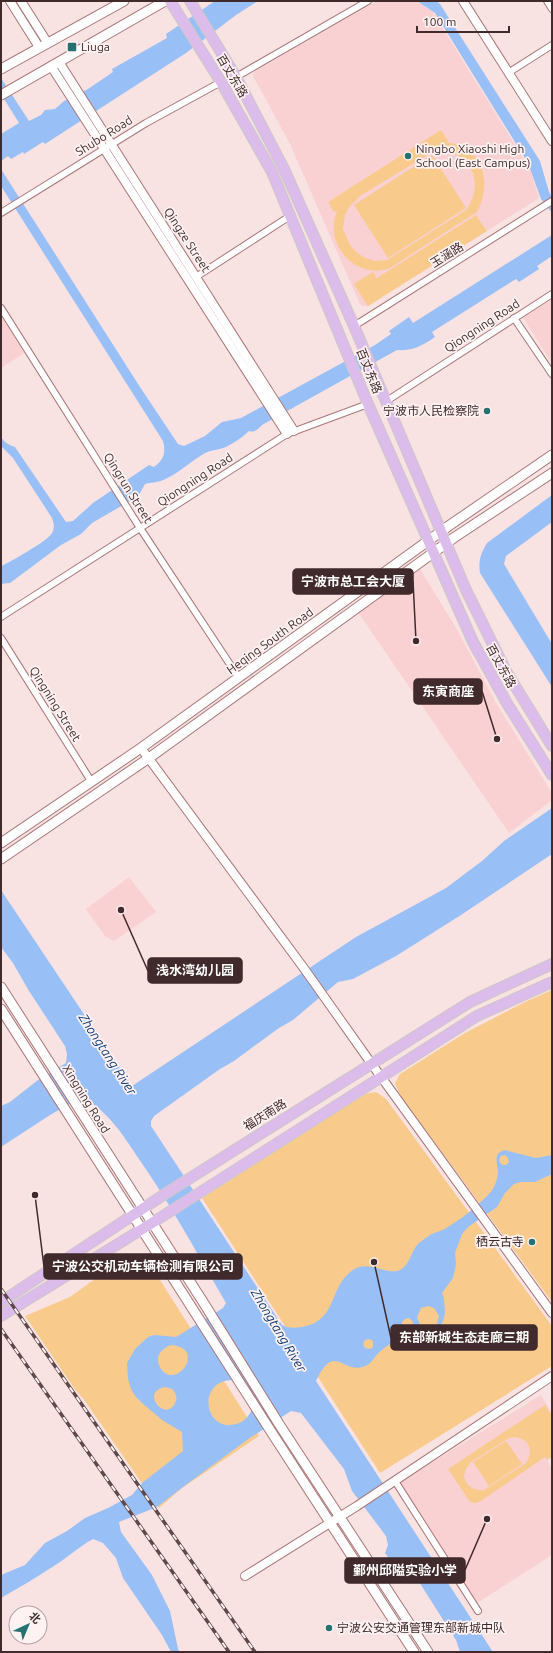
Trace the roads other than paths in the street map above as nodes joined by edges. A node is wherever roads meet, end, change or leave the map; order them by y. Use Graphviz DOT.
graph roads {
  1 [pos="10,1"];
  2 [pos="21,1"];
  3 [pos="124,1"];
  4 [pos="165,1"];
  5 [pos="170,1"];
  6 [pos="190,1"];
  7 [pos="368,1"];
  8 [pos="462,1"];
  9 [pos="547,1"];
  10 [pos="552,9"];
  11 [pos="43,45"];
  12 [pos="552,45"];
  13 [pos="55,64"];
  14 [pos="1,69"];
  15 [pos="508,72"];
  16 [pos="236,77"];
  17 [pos="221,82"];
  18 [pos="1,95"];
  19 [pos="552,142"];
  20 [pos="108,146"];
  21 [pos="552,201"];
  22 [pos="1,213"];
  23 [pos="290,216"];
  24 [pos="196,277"];
  25 [pos="552,294"];
  26 [pos="1,308"];
  27 [pos="514,318"];
  28 [pos="354,326"];
  29 [pos="552,374"];
  30 [pos="385,402"];
  31 [pos="368,404"];
  32 [pos="291,433"];
  33 [pos="552,455"];
  34 [pos="552,473"];
  35 [pos="140,528"];
  36 [pos="441,532"];
  37 [pos="428,541"];
  38 [pos="447,544"];
  39 [pos="434,553"];
  40 [pos="1,617"];
  41 [pos="1,638"];
  42 [pos="239,678"];
  43 [pos="552,746"];
  44 [pos="142,748"];
  45 [pos="149,758"];
  46 [pos="552,775"];
  47 [pos="91,781"];
  48 [pos="1,843"];
  49 [pos="1,859"];
  50 [pos="552,964"];
  51 [pos="552,982"];
  52 [pos="1,987"];
  53 [pos="1,1008"];
  54 [pos="371,1063"];
  55 [pos="381,1077"];
  56 [pos="143,1208"];
  57 [pos="132,1215"];
  58 [pos="152,1222"];
  59 [pos="141,1229"];
  60 [pos="1,1302"];
  61 [pos="552,1312"];
  62 [pos="1,1316"];
  63 [pos="552,1376"];
  64 [pos="394,1481"];
  65 [pos="340,1517"];
  66 [pos="330,1523"];
  67 [pos="245,1576"];
  68 [pos="478,1611"];
  69 [pos="414,1652"];
  70 [pos="428,1652"];
  1 -- 11 [label="street"];
  2 -- 11 [label="street"];
  3 -- 11 [label="main road"];
  4 -- 13 [label="main road"];
  5 -- 17 [label="main road, 百丈东路"];
  6 -- 16 [label="main road, 百丈东路"];
  7 -- 16 [label="street"];
  8 -- 15 [label="street"];
  9 -- 10 [label="street"];
  11 -- 14 [label="main road"];
  12 -- 15 [label="street"];
  13 -- 18 [label="main road"];
  13 -- 20 [label="street, Qingze Street"];
  15 -- 19 [label="street"];
  16 -- 28 [label="main road, 百丈东路"];
  17 -- 20 [label="street, Shubo Road"];
  17 -- 23 [label="main road, 百丈东路"];
  20 -- 22 [label="street, Shubo Road"];
  20 -- 24 [label="street, Qingze Street"];
  20 -- 32 [label="street, Qingze Street"];
  21 -- 28 [label="street, 玉涵路"];
  23 -- 24 [label="street"];
  23 -- 31 [label="main road, 百丈东路"];
  24 -- 32 [label="street, Qingze Street"];
  25 -- 27 [label="street, Qiongning Road"];
  26 -- 35 [label="street, Qingrun Street"];
  27 -- 29 [label="street"];
  27 -- 30 [label="street, Qiongning Road"];
  28 -- 30 [label="main road, 百丈东路"];
  30 -- 36 [label="main road, 百丈东路"];
  31 -- 32 [label="street, Qiongning Road"];
  31 -- 37 [label="main road, 百丈东路"];
  32 -- 35 [label="street, Qiongning Road"];
  33 -- 36 [label="main road, Heqing South Road"];
  34 -- 38 [label="main road, Heqing South Road"];
  35 -- 40 [label="street, Qiongning Road"];
  35 -- 42 [label="street, Qingrun Street"];
  36 -- 37 [label="main road, Heqing South Road"];
  36 -- 38 [label="main road, 百丈东路"];
  37 -- 39 [label="main road, 百丈东路"];
  37 -- 42 [label="main road, Heqing South Road"];
  38 -- 39 [label="main road, Heqing South Road"];
  38 -- 43 [label="main road, 百丈东路"];
  39 -- 45 [label="main road, Heqing South Road"];
  39 -- 46 [label="main road, 百丈东路"];
  41 -- 47 [label="street, Qingning Street"];
  42 -- 44 [label="main road, Heqing South Road"];
  44 -- 45 [label="street"];
  44 -- 47 [label="main road, Heqing South Road"];
  45 -- 49 [label="main road, Heqing South Road"];
  45 -- 54 [label="street"];
  47 -- 48 [label="main road, Heqing South Road"];
  50 -- 54 [label="main road, 福庆南路"];
  51 -- 55 [label="main road"];
  52 -- 56 [label="main road, Xingning Road"];
  53 -- 57 [label="main road"];
  54 -- 55 [label="street"];
  54 -- 56 [label="main road, 福庆南路"];
  55 -- 58 [label="main road"];
  55 -- 61 [label="street"];
  56 -- 57 [label="main road, 福庆南路"];
  56 -- 58 [label="main road, Xingning Road"];
  57 -- 59 [label="main road"];
  57 -- 60 [label="main road, 福庆南路"];
  58 -- 59 [label="main road"];
  58 -- 65 [label="main road, Xingning Road"];
  59 -- 62 [label="main road"];
  59 -- 66 [label="main road"];
  63 -- 64 [label="street"];
  64 -- 65 [label="street"];
  64 -- 68 [label="street"];
  65 -- 66 [label="street"];
  65 -- 70 [label="main road, Xingning Road"];
  66 -- 67 [label="street"];
  66 -- 69 [label="main road"];
}
